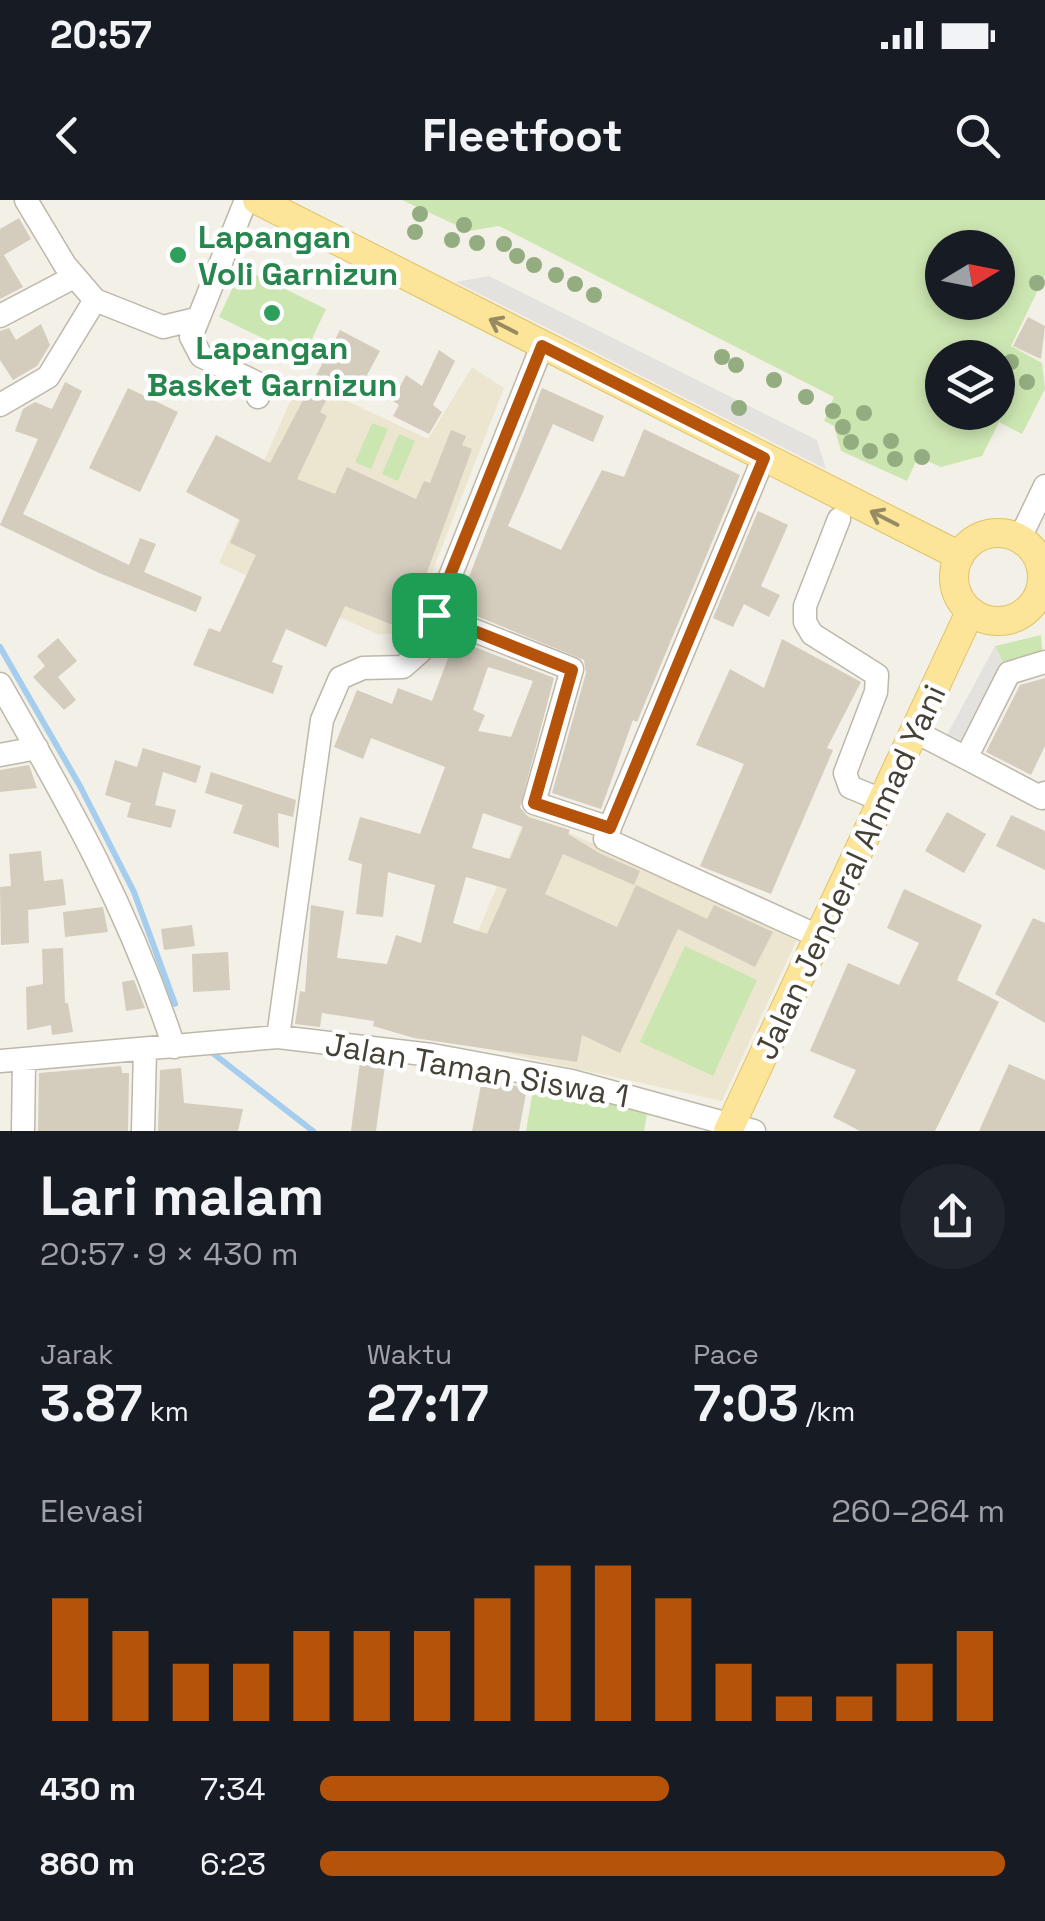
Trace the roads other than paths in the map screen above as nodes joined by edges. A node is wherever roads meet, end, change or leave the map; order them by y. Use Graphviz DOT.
graph roads {
  1 [pos="26,200"];
  2 [pos="246,200"];
  3 [pos="256,200"];
  4 [pos="298,211"];
  5 [pos="74,277"];
  6 [pos="95,300"];
  7 [pos="0,316"];
  8 [pos="196,318"];
  9 [pos="542,346"];
  10 [pos="258,396"];
  11 [pos="0,405"];
  12 [pos="764,458"];
  13 [pos="1045,486"];
  14 [pos="839,518"];
  15 [pos="1020,538"];
  16 [pos="960,556"];
  17 [pos="1042,599"];
  18 [pos="970,612"];
  19 [pos="434,615"];
  20 [pos="1045,662"];
  21 [pos="0,684"];
  22 [pos="916,732"];
  23 [pos="37,748"];
  24 [pos="0,755"];
  25 [pos="966,758"];
  26 [pos="1045,793"];
  27 [pos="884,801"];
  28 [pos="610,828"];
  29 [pos="820,937"];
  30 [pos="278,1037"];
  31 [pos="174,1047"];
  32 [pos="145,1050"];
  33 [pos="0,1061"];
  34 [pos="24,1061"];
  35 [pos="738,1128"];
  36 [pos="23,1131"];
  37 [pos="142,1131"];
  1 -- 5 [label="street"];
  2 -- 8 [label="street"];
  3 -- 4 [label="main road"];
  9 -- 4 [label="main road, one-way"];
  5 -- 6 [label="street"];
  5 -- 7 [label="street"];
  6 -- 8 [label="street"];
  6 -- 11 [label="street"];
  8 -- 10 [label="street"];
  9 -- 12 [label="main road"];
  9 -- 19 [label="street"];
  16 -- 12 [label="main road, one-way"];
  12 -- 28 [label="street"];
  13 -- 15 [label="street"];
  14 -- 27 [label="street"];
  15 -- 16 [label="main road"];
  15 -- 17 [label="main road"];
  16 -- 18 [label="main road"];
  17 -- 18 [label="main road"];
  18 -- 22 [label="main road, Jalan Jenderal Ahmad Yani"];
  19 -- 28 [label="street"];
  19 -- 30 [label="street"];
  20 -- 25 [label="street"];
  21 -- 23 [label="street"];
  22 -- 25 [label="street"];
  22 -- 27 [label="main road, Jalan Jenderal Ahmad Yani"];
  23 -- 24 [label="street"];
  23 -- 31 [label="street"];
  25 -- 26 [label="street"];
  27 -- 29 [label="main road, Jalan Jenderal Ahmad Yani"];
  28 -- 29 [label="street"];
  29 -- 35 [label="main road, Jalan Jenderal Ahmad Yani"];
  30 -- 31 [label="street, Jalan Taman Siswa 1"];
  30 -- 35 [label="street, Jalan Taman Siswa 1"];
  31 -- 32 [label="street, Jalan Taman Siswa 1"];
  32 -- 34 [label="street, Jalan Taman Siswa 1"];
  32 -- 37 [label="street"];
  33 -- 34 [label="street, Jalan Taman Siswa 1"];
  34 -- 36 [label="street"];
}
